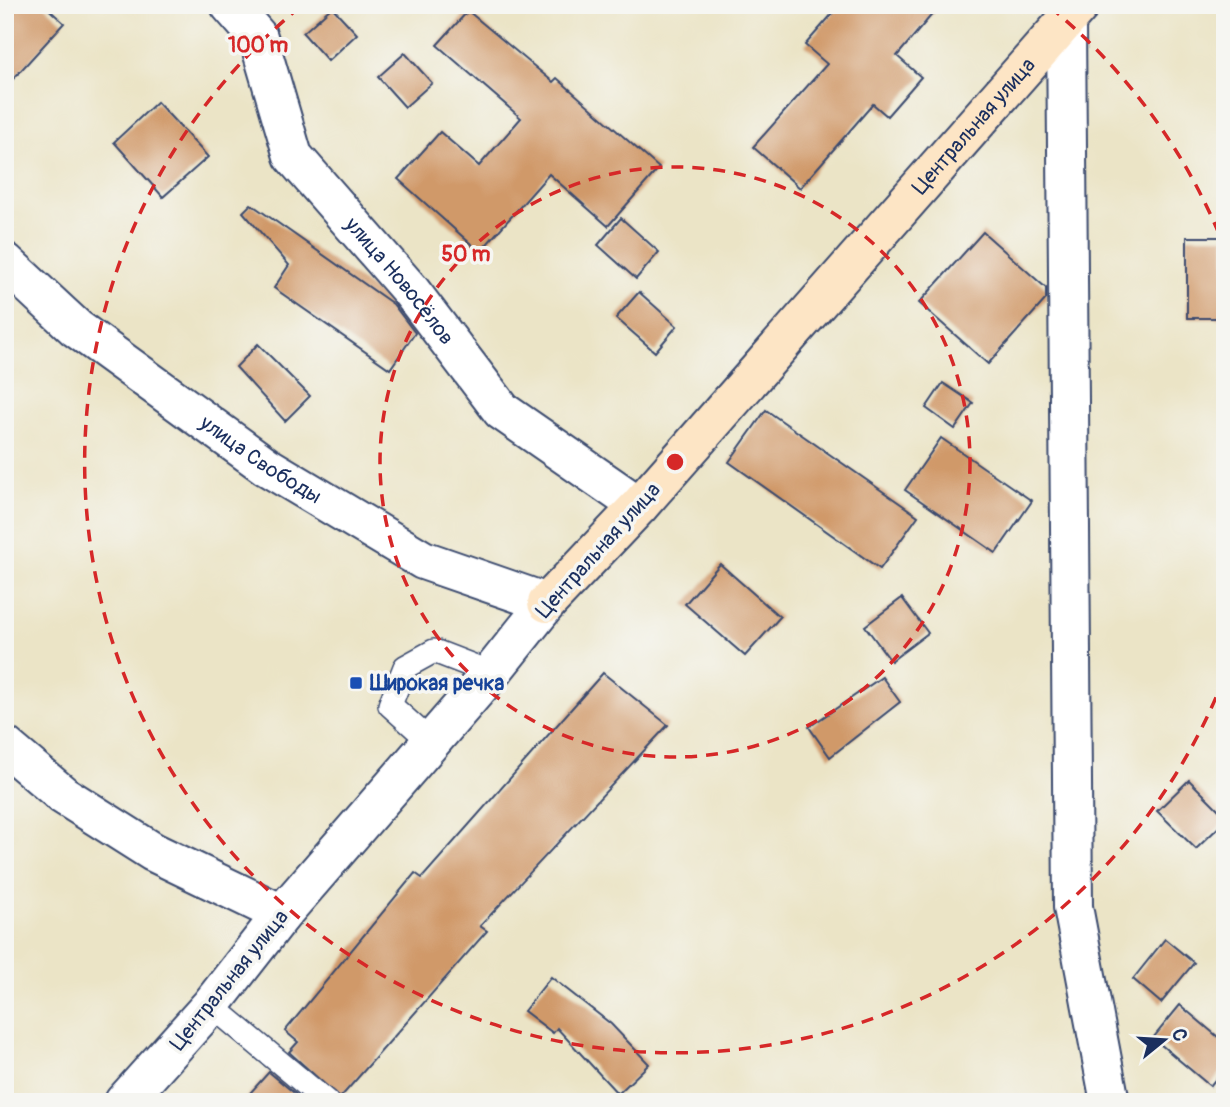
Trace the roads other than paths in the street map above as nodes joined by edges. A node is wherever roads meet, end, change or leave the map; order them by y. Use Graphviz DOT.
graph roads {
  1 [pos="230,5"];
  2 [pos="1073,14"];
  3 [pos="5,262"];
  4 [pos="639,506"];
  5 [pos="547,603"];
  6 [pos="491,673"];
  7 [pos="431,742"];
  8 [pos="5,746"];
  9 [pos="282,915"];
  10 [pos="211,1005"];
  11 [pos="124,1102"];
  12 [pos="327,1102"];
  13 [pos="1110,1102"];
  1 -- 4 [label="street, улица Новосёлов"];
  2 -- 4 [label="street, Центральная улица"];
  2 -- 13 [label="street"];
  3 -- 5 [label="street, улица Свободы"];
  4 -- 5 [label="street, Центральная улица"];
  5 -- 6 [label="street, Центральная улица"];
  6 -- 7 [label="street, Центральная улица"];
  6 -- 7 [label="lane"];
  7 -- 9 [label="street, Центральная улица"];
  8 -- 9 [label="street"];
  9 -- 10 [label="street, Центральная улица"];
  10 -- 11 [label="street, Центральная улица"];
  10 -- 12 [label="lane"];
}
